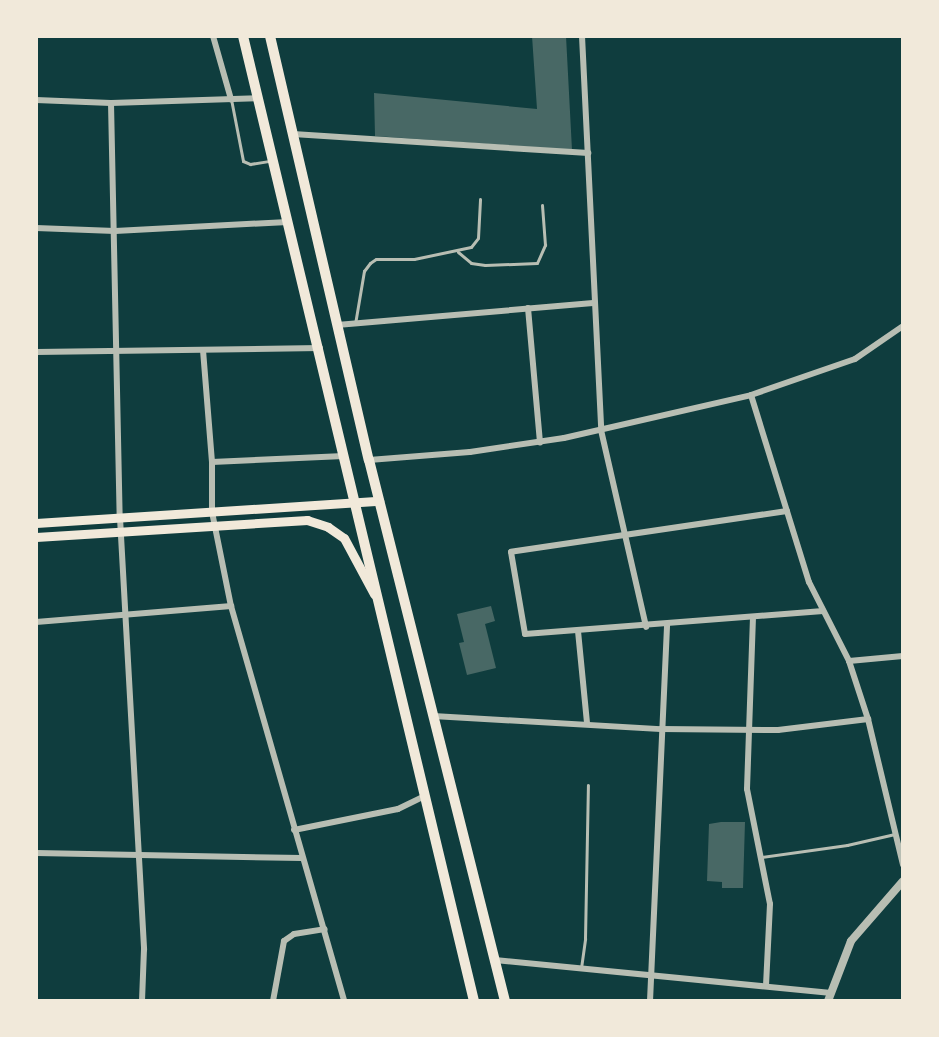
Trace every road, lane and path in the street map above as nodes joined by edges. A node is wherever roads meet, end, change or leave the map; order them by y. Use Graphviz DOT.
graph roads {
  1 [pos="213,36"];
  2 [pos="243,36"];
  3 [pos="270,36"];
  4 [pos="582,36"];
  5 [pos="258,98"];
  6 [pos="231,99"];
  7 [pos="36,100"];
  8 [pos="111,103"];
  9 [pos="293,134"];
  10 [pos="588,153"];
  11 [pos="274,160"];
  12 [pos="480,199"];
  13 [pos="542,205"];
  14 [pos="289,222"];
  15 [pos="36,228"];
  16 [pos="115,231"];
  17 [pos="457,252"];
  18 [pos="593,303"];
  19 [pos="528,308"];
  20 [pos="355,324"];
  21 [pos="337,325"];
  22 [pos="903,326"];
  23 [pos="320,348"];
  24 [pos="203,350"];
  25 [pos="36,352"];
  26 [pos="117,353"];
  27 [pos="751,395"];
  28 [pos="601,430"];
  29 [pos="540,442"];
  30 [pos="345,456"];
  31 [pos="369,460"];
  32 [pos="212,462"];
  33 [pos="379,501"];
  34 [pos="356,503"];
  35 [pos="787,511"];
  36 [pos="212,512"];
  37 [pos="120,518"];
  38 [pos="36,523"];
  39 [pos="214,526"];
  40 [pos="121,532"];
  41 [pos="624,532"];
  42 [pos="36,537"];
  43 [pos="231,606"];
  44 [pos="382,609"];
  45 [pos="823,611"];
  46 [pos="127,617"];
  47 [pos="753,617"];
  48 [pos="36,622"];
  49 [pos="667,625"];
  50 [pos="646,627"];
  51 [pos="578,631"];
  52 [pos="903,656"];
  53 [pos="849,661"];
  54 [pos="433,716"];
  55 [pos="868,719"];
  56 [pos="587,723"];
  57 [pos="661,729"];
  58 [pos="747,730"];
  59 [pos="588,785"];
  60 [pos="426,795"];
  61 [pos="294,830"];
  62 [pos="895,834"];
  63 [pos="36,853"];
  64 [pos="137,855"];
  65 [pos="761,857"];
  66 [pos="302,858"];
  67 [pos="903,865"];
  68 [pos="903,881"];
  69 [pos="325,929"];
  70 [pos="495,960"];
  71 [pos="581,968"];
  72 [pos="651,975"];
  73 [pos="766,986"];
  74 [pos="830,997"];
  75 [pos="142,1001"];
  76 [pos="273,1001"];
  77 [pos="344,1001"];
  78 [pos="474,1001"];
  79 [pos="505,1001"];
  80 [pos="650,1001"];
  1 -- 6 [label="street"];
  2 -- 5 [label="highway"];
  3 -- 9 [label="highway"];
  4 -- 10 [label="street"];
  5 -- 6 [label="street"];
  5 -- 11 [label="highway"];
  6 -- 8 [label="street"];
  6 -- 11 [label="lane"];
  7 -- 8 [label="street"];
  8 -- 16 [label="street"];
  9 -- 10 [label="street"];
  9 -- 21 [label="highway"];
  10 -- 18 [label="street"];
  11 -- 14 [label="highway"];
  12 -- 17 [label="lane"];
  13 -- 17 [label="lane"];
  14 -- 16 [label="street"];
  14 -- 23 [label="highway"];
  15 -- 16 [label="street"];
  16 -- 26 [label="street"];
  17 -- 20 [label="lane"];
  18 -- 19 [label="street"];
  18 -- 28 [label="street"];
  19 -- 20 [label="street"];
  19 -- 29 [label="street"];
  20 -- 21 [label="street"];
  21 -- 31 [label="highway"];
  22 -- 27 [label="street"];
  23 -- 24 [label="street"];
  23 -- 30 [label="highway"];
  24 -- 26 [label="street"];
  24 -- 32 [label="street"];
  25 -- 26 [label="street"];
  26 -- 37 [label="street"];
  27 -- 28 [label="street"];
  27 -- 35 [label="street"];
  28 -- 29 [label="street"];
  28 -- 41 [label="street"];
  29 -- 31 [label="street"];
  30 -- 32 [label="street"];
  30 -- 34 [label="highway"];
  31 -- 33 [label="highway"];
  32 -- 36 [label="street"];
  33 -- 34 [label="main road"];
  33 -- 54 [label="highway"];
  34 -- 36 [label="main road"];
  34 -- 44 [label="highway"];
  35 -- 41 [label="street"];
  35 -- 45 [label="street"];
  36 -- 37 [label="main road"];
  36 -- 39 [label="street"];
  37 -- 38 [label="main road"];
  37 -- 40 [label="street"];
  39 -- 40 [label="main road"];
  39 -- 43 [label="street"];
  39 -- 44 [label="main road"];
  40 -- 42 [label="main road"];
  40 -- 46 [label="street"];
  41 -- 50 [label="street"];
  41 -- 51 [label="street"];
  43 -- 46 [label="street"];
  43 -- 61 [label="street"];
  44 -- 60 [label="highway"];
  45 -- 47 [label="street"];
  45 -- 53 [label="street"];
  46 -- 48 [label="street"];
  46 -- 64 [label="street"];
  47 -- 49 [label="street"];
  47 -- 58 [label="street"];
  49 -- 50 [label="street"];
  49 -- 57 [label="street"];
  50 -- 51 [label="street"];
  51 -- 56 [label="street"];
  52 -- 53 [label="street"];
  53 -- 55 [label="street"];
  54 -- 56 [label="street"];
  54 -- 70 [label="highway"];
  55 -- 58 [label="street"];
  55 -- 62 [label="street"];
  56 -- 57 [label="street"];
  57 -- 58 [label="street"];
  57 -- 72 [label="street"];
  58 -- 65 [label="street"];
  59 -- 71 [label="lane"];
  60 -- 61 [label="street"];
  60 -- 78 [label="highway"];
  61 -- 66 [label="street"];
  62 -- 65 [label="lane"];
  62 -- 67 [label="street"];
  63 -- 64 [label="street"];
  64 -- 66 [label="street"];
  64 -- 75 [label="street"];
  65 -- 73 [label="street"];
  66 -- 69 [label="street"];
  68 -- 74 [label="street"];
  69 -- 76 [label="street"];
  69 -- 77 [label="street"];
  70 -- 71 [label="street"];
  70 -- 79 [label="highway"];
  71 -- 72 [label="street"];
  72 -- 73 [label="street"];
  72 -- 80 [label="street"];
  73 -- 74 [label="street"];
}
